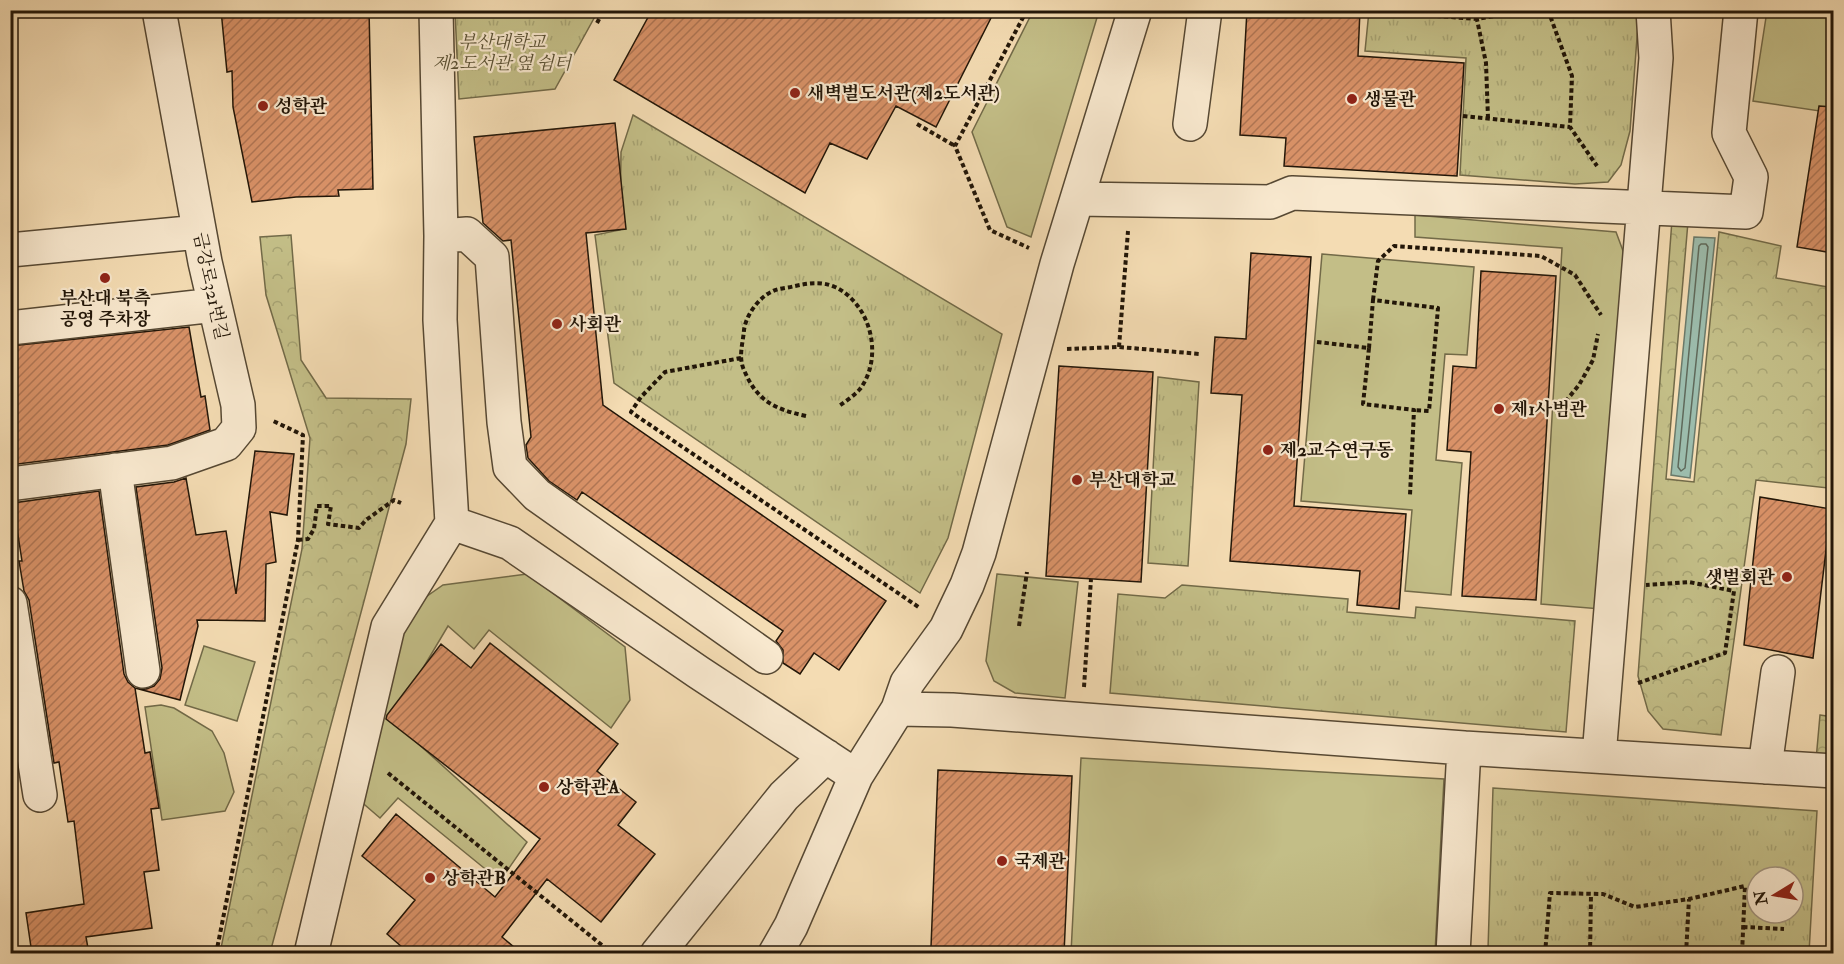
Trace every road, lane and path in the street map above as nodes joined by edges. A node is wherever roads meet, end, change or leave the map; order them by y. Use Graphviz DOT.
graph roads {
  1 [pos="159,10"];
  2 [pos="436,10"];
  3 [pos="604,10"];
  4 [pos="1027,10"];
  5 [pos="1135,10"];
  6 [pos="1205,10"];
  7 [pos="1475,10"];
  8 [pos="1531,10"];
  9 [pos="1548,10"];
  10 [pos="1653,10"];
  11 [pos="1741,10"];
  12 [pos="1369,11"];
  13 [pos="1477,19"];
  14 [pos="597,23"];
  15 [pos="1463,116"];
  16 [pos="1488,118"];
  17 [pos="917,124"];
  18 [pos="1190,124"];
  19 [pos="1570,127"];
  20 [pos="955,146"];
  21 [pos="1597,166"];
  22 [pos="1077,199"];
  23 [pos="1645,207"];
  24 [pos="1128,225"];
  25 [pos="199,232"];
  26 [pos="441,236"];
  27 [pos="10,250"];
  28 [pos="1033,250"];
  29 [pos="1373,300"];
  30 [pos="215,305"];
  31 [pos="1602,316"];
  32 [pos="1599,327"];
  33 [pos="10,328"];
  34 [pos="1317,342"];
  35 [pos="1119,347"];
  36 [pos="1369,348"];
  37 [pos="1033,350"];
  38 [pos="1200,354"];
  39 [pos="741,358"];
  40 [pos="238,405"];
  41 [pos="839,406"];
  42 [pos="1414,410"];
  43 [pos="1556,413"];
  44 [pos="806,416"];
  45 [pos="114,470"];
  46 [pos="10,484"];
  47 [pos="1410,495"];
  48 [pos="401,503"];
  49 [pos="452,523"];
  50 [pos="298,540"];
  51 [pos="1027,572"];
  52 [pos="1091,579"];
  53 [pos="1639,586"];
  54 [pos="10,603"];
  55 [pos="926,611"];
  56 [pos="1019,626"];
  57 [pos="766,657"];
  58 [pos="143,671"];
  59 [pos="1778,672"];
  60 [pos="1631,686"];
  61 [pos="1084,688"];
  62 [pos="898,710"];
  63 [pos="1464,748"];
  64 [pos="826,756"];
  65 [pos="1599,756"];
  66 [pos="1765,767"];
  67 [pos="1833,771"];
  68 [pos="388,773"];
  69 [pos="856,776"];
  70 [pos="40,795"];
  71 [pos="1591,894"];
  72 [pos="1689,899"];
  73 [pos="1743,927"];
  74 [pos="1784,929"];
  75 [pos="216,954"];
  76 [pos="311,954"];
  77 [pos="613,954"];
  78 [pos="657,954"];
  79 [pos="775,954"];
  80 [pos="1454,954"];
  81 [pos="1545,954"];
  82 [pos="1590,954"];
  83 [pos="1686,954"];
  84 [pos="1742,954"];
  1 -- 25 [label="street, 금강로321번길"];
  2 -- 26 [label="street"];
  3 -- 14 [label="path"];
  4 -- 20 [label="path"];
  5 -- 22 [label="street"];
  6 -- 18 [label="street"];
  7 -- 13 [label="path"];
  8 -- 13 [label="path"];
  9 -- 19 [label="path"];
  10 -- 23 [label="street"];
  11 -- 23 [label="street"];
  12 -- 13 [label="path"];
  13 -- 16 [label="path"];
  15 -- 16 [label="path"];
  16 -- 19 [label="path"];
  17 -- 20 [label="path"];
  19 -- 21 [label="path"];
  20 -- 28 [label="path"];
  22 -- 23 [label="street"];
  22 -- 37 [label="street"];
  23 -- 65 [label="street"];
  24 -- 35 [label="path"];
  25 -- 27 [label="street"];
  25 -- 30 [label="street, 금강로321번길"];
  26 -- 49 [label="street"];
  26 -- 57 [label="street"];
  29 -- 31 [label="path"];
  29 -- 36 [label="path"];
  29 -- 42 [label="path"];
  30 -- 33 [label="street"];
  30 -- 40 [label="street, 금강로321번길"];
  32 -- 43 [label="path"];
  34 -- 36 [label="path"];
  35 -- 37 [label="path"];
  35 -- 38 [label="path"];
  36 -- 42 [label="path"];
  37 -- 62 [label="street"];
  39 -- 41 [label="path"];
  39 -- 44 [label="path"];
  39 -- 55 [label="path"];
  40 -- 45 [label="street, 금강로321번길"];
  40 -- 50 [label="path"];
  42 -- 47 [label="path"];
  45 -- 46 [label="street, 금강로321번길"];
  45 -- 58 [label="street"];
  48 -- 50 [label="path"];
  49 -- 64 [label="street"];
  49 -- 76 [label="street"];
  50 -- 75 [label="path"];
  51 -- 56 [label="path"];
  52 -- 61 [label="path"];
  53 -- 60 [label="path"];
  54 -- 70 [label="street"];
  59 -- 66 [label="street"];
  62 -- 63 [label="street"];
  62 -- 69 [label="street"];
  63 -- 65 [label="street"];
  63 -- 80 [label="street"];
  64 -- 69 [label="street"];
  64 -- 78 [label="street"];
  65 -- 66 [label="street"];
  66 -- 67 [label="street"];
  68 -- 77 [label="path"];
  69 -- 79 [label="street"];
  71 -- 72 [label="path"];
  71 -- 81 [label="path"];
  71 -- 82 [label="path"];
  72 -- 73 [label="path"];
  72 -- 83 [label="path"];
  73 -- 74 [label="path"];
  73 -- 84 [label="path"];
}
